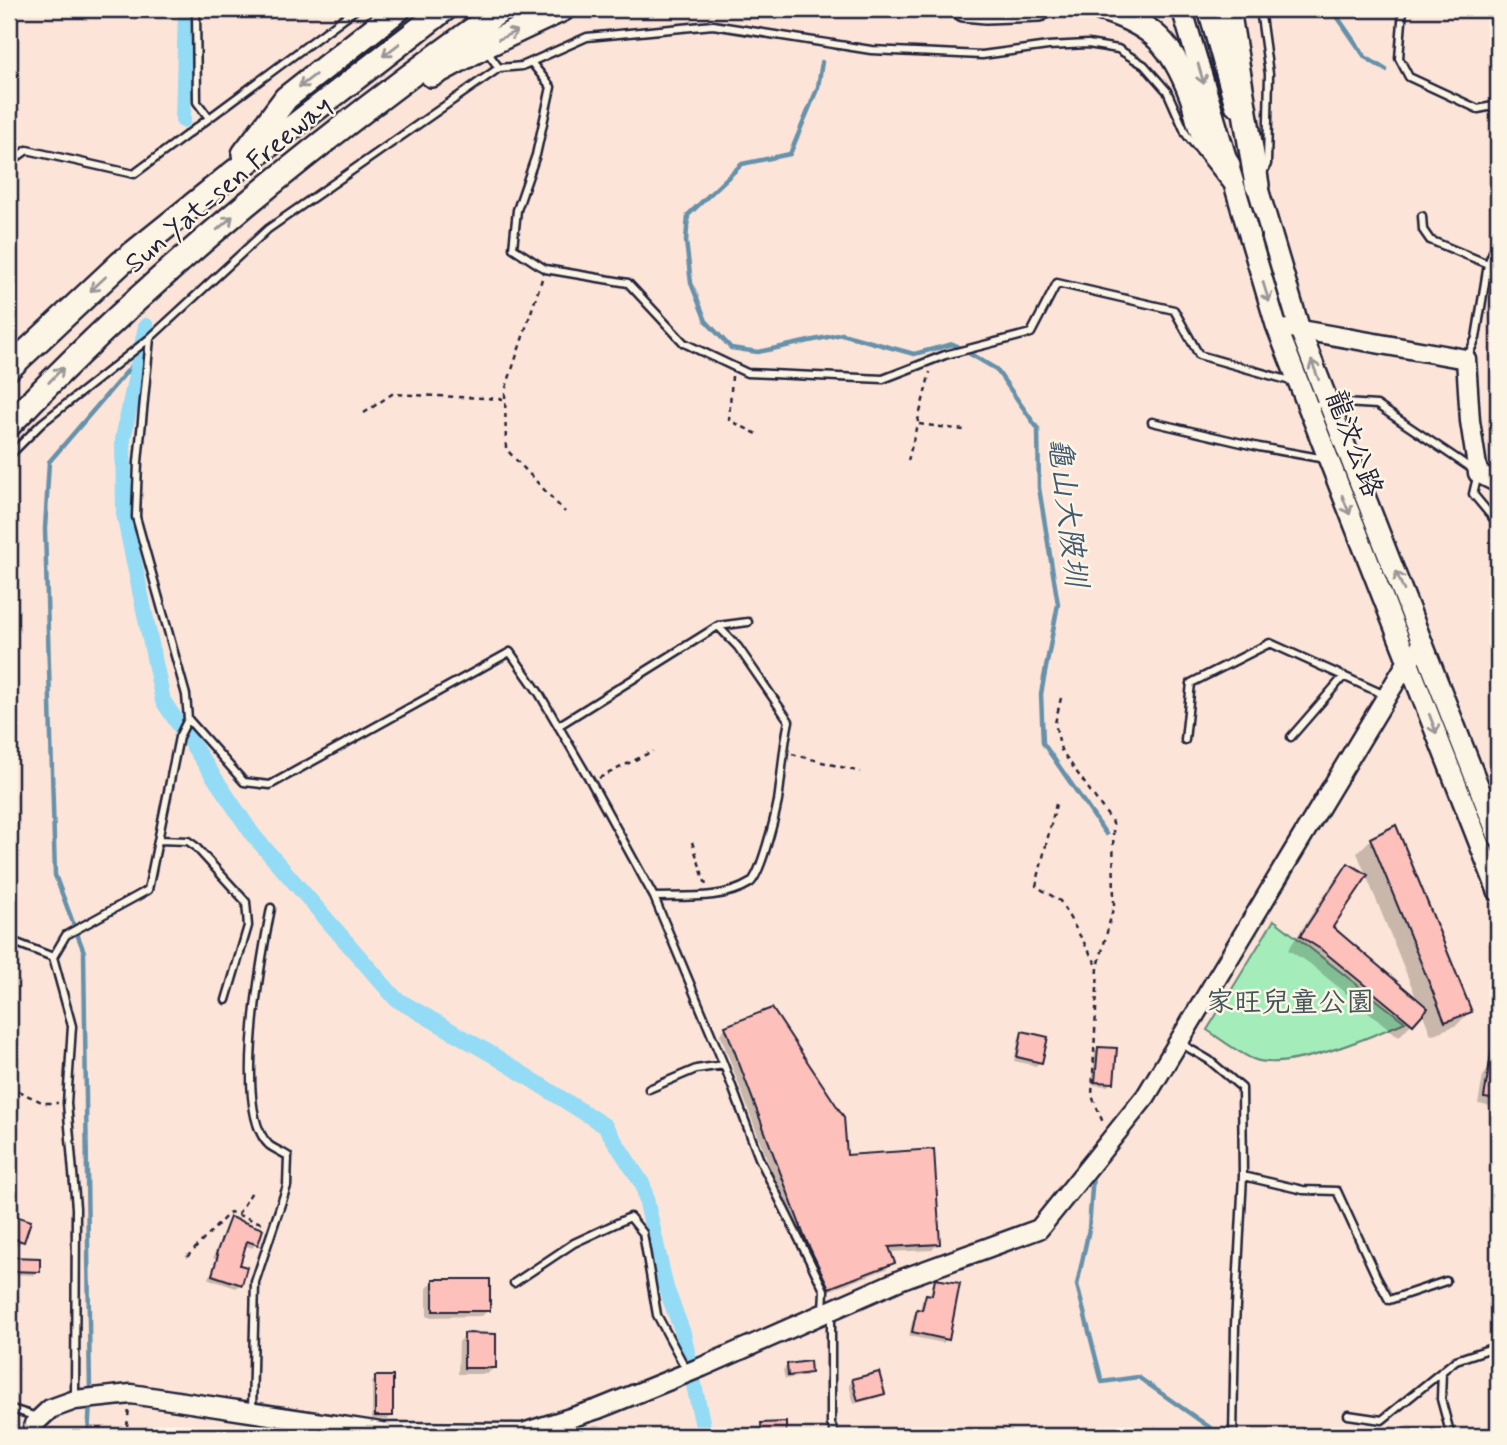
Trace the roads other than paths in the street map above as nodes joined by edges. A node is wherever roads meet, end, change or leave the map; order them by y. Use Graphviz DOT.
graph roads {
  1 [pos="196,9"];
  2 [pos="355,9"];
  3 [pos="399,9"];
  4 [pos="445,9"];
  5 [pos="502,9"];
  6 [pos="564,9"];
  7 [pos="981,9"];
  8 [pos="1039,9"];
  9 [pos="1102,9"];
  10 [pos="1182,9"];
  11 [pos="1208,9"];
  12 [pos="1228,9"];
  13 [pos="1260,9"];
  14 [pos="1403,9"];
  15 [pos="491,57"];
  16 [pos="531,62"];
  17 [pos="499,68"];
  18 [pos="1498,106"];
  19 [pos="361,112"];
  20 [pos="209,118"];
  21 [pos="9,163"];
  22 [pos="1228,165"];
  23 [pos="228,177"];
  24 [pos="1248,193"];
  25 [pos="1422,216"];
  26 [pos="1271,226"];
  27 [pos="1248,232"];
  28 [pos="1498,239"];
  29 [pos="1488,264"];
  30 [pos="1276,325"];
  31 [pos="1300,330"];
  32 [pos="150,339"];
  33 [pos="1466,359"];
  34 [pos="9,368"];
  35 [pos="1299,383"];
  36 [pos="1328,402"];
  37 [pos="1308,407"];
  38 [pos="1152,422"];
  39 [pos="9,425"];
  40 [pos="1348,451"];
  41 [pos="9,456"];
  42 [pos="1328,459"];
  43 [pos="1478,473"];
  44 [pos="1498,483"];
  45 [pos="1498,524"];
  46 [pos="748,622"];
  47 [pos="718,626"];
  48 [pos="1423,645"];
  49 [pos="1408,661"];
  50 [pos="1344,676"];
  51 [pos="1387,696"];
  52 [pos="188,719"];
  53 [pos="558,726"];
  54 [pos="1291,737"];
  55 [pos="1185,740"];
  56 [pos="1498,836"];
  57 [pos="158,840"];
  58 [pos="1498,891"];
  59 [pos="654,897"];
  60 [pos="271,908"];
  61 [pos="9,940"];
  62 [pos="53,957"];
  63 [pos="226,1000"];
  64 [pos="1179,1042"];
  65 [pos="724,1065"];
  66 [pos="649,1088"];
  67 [pos="1243,1176"];
  68 [pos="1446,1281"];
  69 [pos="514,1283"];
  70 [pos="827,1311"];
  71 [pos="1498,1346"];
  72 [pos="693,1370"];
  73 [pos="1442,1371"];
  74 [pos="78,1400"];
  75 [pos="9,1408"];
  76 [pos="252,1413"];
  77 [pos="1348,1415"];
  78 [pos="40,1419"];
  79 [pos="31,1436"];
  80 [pos="836,1436"];
  81 [pos="1234,1436"];
  82 [pos="1451,1436"];
  1 -- 20 [label="lane"];
  2 -- 20 [label="lane"];
  3 -- 23 [label="highway, one-way"];
  4 -- 23 [label="highway, Sun Yat-sen Freeway, one-way"];
  5 -- 19 [label="highway, Sun Yat-sen Freeway"];
  19 -- 6 [label="highway, one-way"];
  7 -- 8 [label="highway"];
  9 -- 22 [label="highway"];
  10 -- 22 [label="main road, 龍汶公路, one-way"];
  11 -- 24 [label="main road, 龍汶公路"];
  12 -- 24 [label="highway"];
  13 -- 24 [label="lane"];
  14 -- 18 [label="lane"];
  15 -- 17 [label="lane"];
  16 -- 17 [label="lane"];
  16 -- 24 [label="lane"];
  16 -- 35 [label="lane"];
  17 -- 32 [label="lane"];
  39 -- 19 [label="highway, Sun Yat-sen Freeway, one-way"];
  20 -- 21 [label="lane"];
  22 -- 24 [label="main road, 龍汶公路"];
  23 -- 34 [label="highway, Sun Yat-sen Freeway, one-way"];
  24 -- 26 [label="main road, 龍汶公路"];
  24 -- 27 [label="main road, 龍汶公路"];
  25 -- 29 [label="lane"];
  26 -- 27 [label="main road"];
  26 -- 31 [label="main road, 龍汶公路"];
  27 -- 30 [label="main road, 龍汶公路, one-way"];
  28 -- 29 [label="lane"];
  29 -- 33 [label="lane"];
  30 -- 31 [label="street"];
  30 -- 35 [label="main road, 龍汶公路"];
  31 -- 33 [label="street"];
  36 -- 31 [label="main road, 龍汶公路, one-way"];
  32 -- 41 [label="lane"];
  32 -- 52 [label="lane"];
  33 -- 43 [label="street"];
  35 -- 37 [label="main road, 龍汶公路"];
  36 -- 37 [label="lane"];
  36 -- 40 [label="main road, 龍汶公路"];
  36 -- 43 [label="lane"];
  37 -- 42 [label="main road, 龍汶公路"];
  38 -- 42 [label="lane"];
  40 -- 42 [label="lane"];
  48 -- 40 [label="main road, 龍汶公路, one-way"];
  42 -- 49 [label="main road, 龍汶公路, one-way"];
  43 -- 44 [label="street"];
  43 -- 45 [label="lane"];
  46 -- 47 [label="lane"];
  47 -- 53 [label="lane"];
  47 -- 59 [label="lane"];
  48 -- 49 [label="street"];
  48 -- 56 [label="main road, 龍汶公路"];
  49 -- 51 [label="street"];
  49 -- 58 [label="main road, 龍汶公路, one-way"];
  50 -- 51 [label="lane"];
  50 -- 54 [label="lane"];
  50 -- 55 [label="lane"];
  51 -- 64 [label="street"];
  52 -- 53 [label="lane"];
  52 -- 57 [label="lane"];
  53 -- 59 [label="lane"];
  57 -- 62 [label="lane"];
  57 -- 63 [label="lane"];
  59 -- 65 [label="lane"];
  60 -- 76 [label="lane"];
  61 -- 62 [label="lane"];
  62 -- 74 [label="lane"];
  64 -- 67 [label="lane"];
  64 -- 70 [label="street"];
  65 -- 66 [label="lane"];
  65 -- 70 [label="lane"];
  67 -- 68 [label="lane"];
  67 -- 81 [label="lane"];
  69 -- 72 [label="lane"];
  70 -- 72 [label="street"];
  70 -- 80 [label="lane"];
  71 -- 73 [label="lane"];
  72 -- 76 [label="street"];
  73 -- 77 [label="lane"];
  73 -- 82 [label="lane"];
  74 -- 76 [label="street"];
  74 -- 78 [label="street"];
  75 -- 78 [label="lane"];
  78 -- 79 [label="street"];
}
